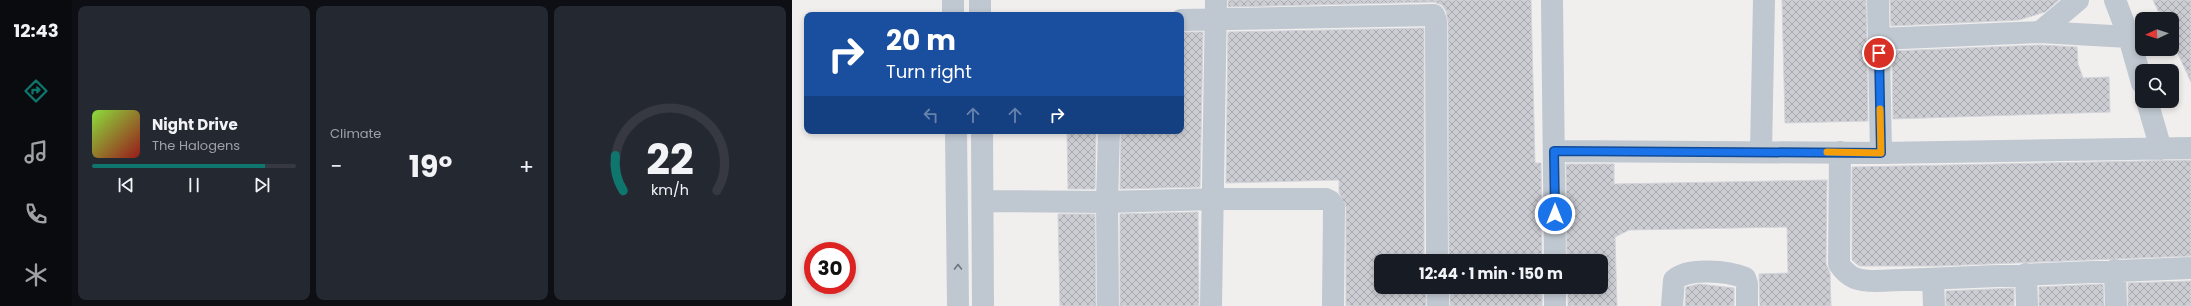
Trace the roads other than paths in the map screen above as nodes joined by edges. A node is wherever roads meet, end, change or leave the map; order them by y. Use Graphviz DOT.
graph roads {
  1 [pos="953,0"];
  2 [pos="980,0"];
  3 [pos="1552,0"];
  4 [pos="1764,0"];
  5 [pos="1878,0"];
  6 [pos="2078,0"];
  7 [pos="2115,0"];
  8 [pos="1216,10"];
  9 [pos="953,12"];
  10 [pos="980,12"];
  11 [pos="1184,19"];
  12 [pos="2040,32"];
  13 [pos="2129,38"];
  14 [pos="1879,39"];
  15 [pos="2137,64"];
  16 [pos="2149,108"];
  17 [pos="956,134"];
  18 [pos="982,134"];
  19 [pos="1109,134"];
  20 [pos="2160,148"];
  21 [pos="2191,148"];
  22 [pos="1554,151"];
  23 [pos="1761,152"];
  24 [pos="1840,152"];
  25 [pos="1881,153"];
  26 [pos="1214,199"];
  27 [pos="982,201"];
  28 [pos="1107,202"];
  29 [pos="1437,254"];
  30 [pos="1555,254"];
  31 [pos="2191,268"];
  32 [pos="2115,270"];
  33 [pos="2026,274"];
  34 [pos="1933,279"];
  35 [pos="1438,294"];
  36 [pos="1555,294"];
  37 [pos="958,306"];
  38 [pos="983,306"];
  39 [pos="1108,306"];
  40 [pos="1211,306"];
  41 [pos="1333,306"];
  42 [pos="1438,306"];
  43 [pos="1555,306"];
  44 [pos="1672,306"];
  45 [pos="1747,306"];
  46 [pos="1934,306"];
  47 [pos="2027,306"];
  48 [pos="2116,306"];
  1 -- 9 [label="street"];
  2 -- 10 [label="street"];
  3 -- 22 [label="street"];
  4 -- 23 [label="street"];
  5 -- 14 [label="street"];
  6 -- 12 [label="street"];
  7 -- 13 [label="street"];
  8 -- 11 [label="street"];
  8 -- 26 [label="street"];
  8 -- 29 [label="street"];
  12 -- 13 [label="street"];
  12 -- 14 [label="street"];
  13 -- 15 [label="street"];
  14 -- 25 [label="street"];
  16 -- 20 [label="street"];
  37 -- 17 [label="street, one-way"];
  18 -- 27 [label="street"];
  19 -- 28 [label="street"];
  20 -- 21 [label="street"];
  20 -- 25 [label="street"];
  22 -- 23 [label="street"];
  22 -- 30 [label="street"];
  23 -- 24 [label="street"];
  24 -- 25 [label="street"];
  24 -- 34 [label="street"];
  26 -- 28 [label="street"];
  26 -- 40 [label="street"];
  26 -- 41 [label="street"];
  27 -- 28 [label="street"];
  27 -- 38 [label="street"];
  28 -- 39 [label="street"];
  31 -- 32 [label="street"];
  32 -- 33 [label="street"];
  32 -- 48 [label="street"];
  33 -- 34 [label="street"];
  33 -- 47 [label="street"];
  34 -- 46 [label="street"];
  35 -- 42 [label="street"];
  36 -- 43 [label="street"];
  44 -- 45 [label="street"];
}
